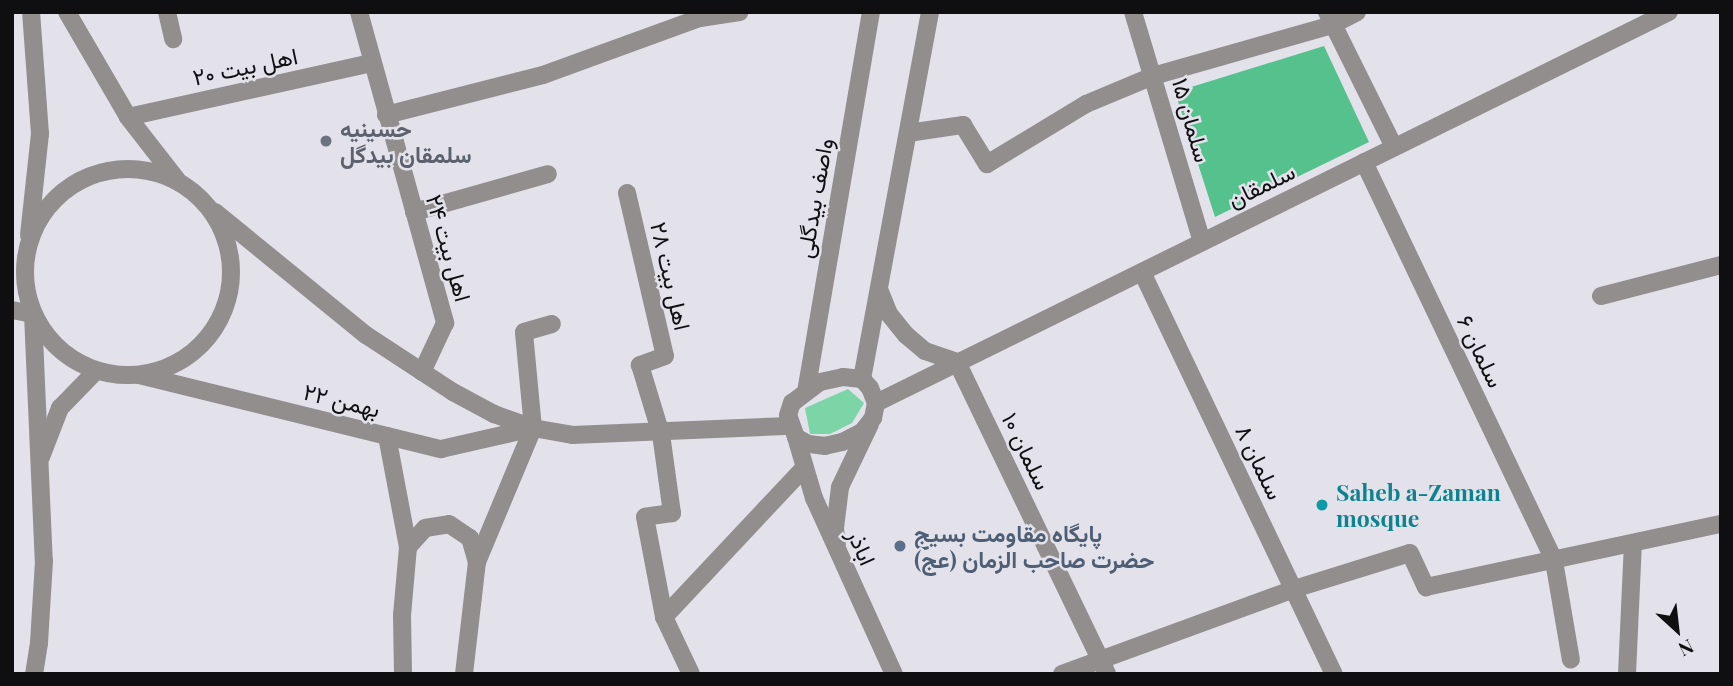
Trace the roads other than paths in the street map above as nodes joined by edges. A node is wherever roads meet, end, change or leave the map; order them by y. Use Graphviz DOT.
graph roads {
  1 [pos="67,12"];
  2 [pos="167,12"];
  3 [pos="359,12"];
  4 [pos="740,12"];
  5 [pos="872,12"];
  6 [pos="930,12"];
  7 [pos="1133,12"];
  8 [pos="1357,12"];
  9 [pos="1669,12"];
  10 [pos="31,16"];
  11 [pos="1329,19"];
  12 [pos="12,21"];
  13 [pos="173,39"];
  14 [pos="372,63"];
  15 [pos="1153,76"];
  16 [pos="386,115"];
  17 [pos="128,117"];
  18 [pos="908,133"];
  19 [pos="1394,148"];
  20 [pos="1364,163"];
  21 [pos="548,174"];
  22 [pos="177,180"];
  23 [pos="627,193"];
  24 [pos="212,210"];
  25 [pos="414,212"];
  26 [pos="1202,242"];
  27 [pos="27,246"];
  28 [pos="1721,265"];
  29 [pos="1142,271"];
  30 [pos="879,289"];
  31 [pos="1601,296"];
  32 [pos="12,310"];
  33 [pos="33,314"];
  34 [pos="552,324"];
  35 [pos="957,362"];
  36 [pos="96,371"];
  37 [pos="422,372"];
  38 [pos="139,375"];
  39 [pos="862,379"];
  40 [pos="806,392"];
  41 [pos="874,411"];
  42 [pos="533,428"];
  43 [pos="793,431"];
  44 [pos="661,434"];
  45 [pos="387,436"];
  46 [pos="37,467"];
  47 [pos="804,468"];
  48 [pos="1721,524"];
  49 [pos="1633,544"];
  50 [pos="408,547"];
  51 [pos="839,557"];
  52 [pos="1554,561"];
  53 [pos="477,562"];
  54 [pos="1294,589"];
  55 [pos="664,617"];
  56 [pos="1572,660"];
  57 [pos="1103,667"];
  58 [pos="34,674"];
  59 [pos="403,674"];
  60 [pos="464,674"];
  61 [pos="691,674"];
  62 [pos="894,674"];
  63 [pos="1062,674"];
  64 [pos="1334,674"];
  65 [pos="1627,674"];
  1 -- 17 [label="street"];
  2 -- 13 [label="street"];
  3 -- 14 [label="street, اهل بیت ۲۴"];
  4 -- 16 [label="street"];
  5 -- 40 [label="street, واصف بیدگلی"];
  6 -- 18 [label="street"];
  7 -- 15 [label="street, سلمان ۱۵"];
  8 -- 11 [label="street"];
  9 -- 19 [label="street, سلمقان"];
  10 -- 12 [label="street"];
  10 -- 27 [label="street"];
  11 -- 15 [label="street"];
  11 -- 19 [label="street"];
  14 -- 16 [label="street, اهل بیت ۲۴"];
  14 -- 17 [label="street, اهل بیت ۲۰"];
  15 -- 18 [label="street"];
  15 -- 26 [label="street, سلمان ۱۵"];
  16 -- 25 [label="street, اهل بیت ۲۴"];
  17 -- 22 [label="street"];
  18 -- 30 [label="street"];
  19 -- 20 [label="street, سلمقان"];
  20 -- 26 [label="street, سلمقان"];
  20 -- 52 [label="street, سلمان ۶"];
  21 -- 25 [label="street"];
  22 -- 24 [label="street"];
  22 -- 27 [label="street"];
  23 -- 44 [label="street, اهل بیت ۲۸"];
  24 -- 37 [label="street, ۲۲ بهمن"];
  24 -- 38 [label="street"];
  25 -- 37 [label="street, اهل بیت ۲۴"];
  26 -- 29 [label="street, سلمقان"];
  27 -- 33 [label="street"];
  28 -- 31 [label="street"];
  29 -- 35 [label="street, سلمقان"];
  29 -- 54 [label="street, سلمان ۸"];
  30 -- 35 [label="street"];
  30 -- 39 [label="street"];
  32 -- 33 [label="street"];
  33 -- 36 [label="street"];
  33 -- 46 [label="street"];
  34 -- 42 [label="street"];
  35 -- 41 [label="street, سلمقان"];
  35 -- 57 [label="street, سلمان ۱۰"];
  36 -- 38 [label="street"];
  36 -- 46 [label="street"];
  37 -- 42 [label="street, ۲۲ بهمن"];
  38 -- 45 [label="street, ۲۲ بهمن"];
  39 -- 40 [label="street"];
  39 -- 41 [label="street"];
  40 -- 43 [label="street"];
  41 -- 43 [label="street"];
  41 -- 51 [label="street"];
  42 -- 44 [label="street, ۲۲ بهمن"];
  42 -- 45 [label="street, ۲۲ بهمن"];
  42 -- 53 [label="street"];
  43 -- 44 [label="street, ۲۲ بهمن"];
  43 -- 47 [label="street, اباذر"];
  44 -- 55 [label="street"];
  45 -- 50 [label="street"];
  46 -- 58 [label="street"];
  47 -- 51 [label="street, اباذر"];
  47 -- 55 [label="street"];
  48 -- 49 [label="street"];
  49 -- 52 [label="street"];
  49 -- 65 [label="street"];
  50 -- 53 [label="street"];
  50 -- 59 [label="street"];
  51 -- 62 [label="street, اباذر"];
  52 -- 54 [label="street"];
  52 -- 56 [label="street, سلمان ۶"];
  53 -- 60 [label="street"];
  54 -- 57 [label="street"];
  54 -- 64 [label="street, سلمان ۸"];
  55 -- 61 [label="street"];
  57 -- 63 [label="street"];
}
